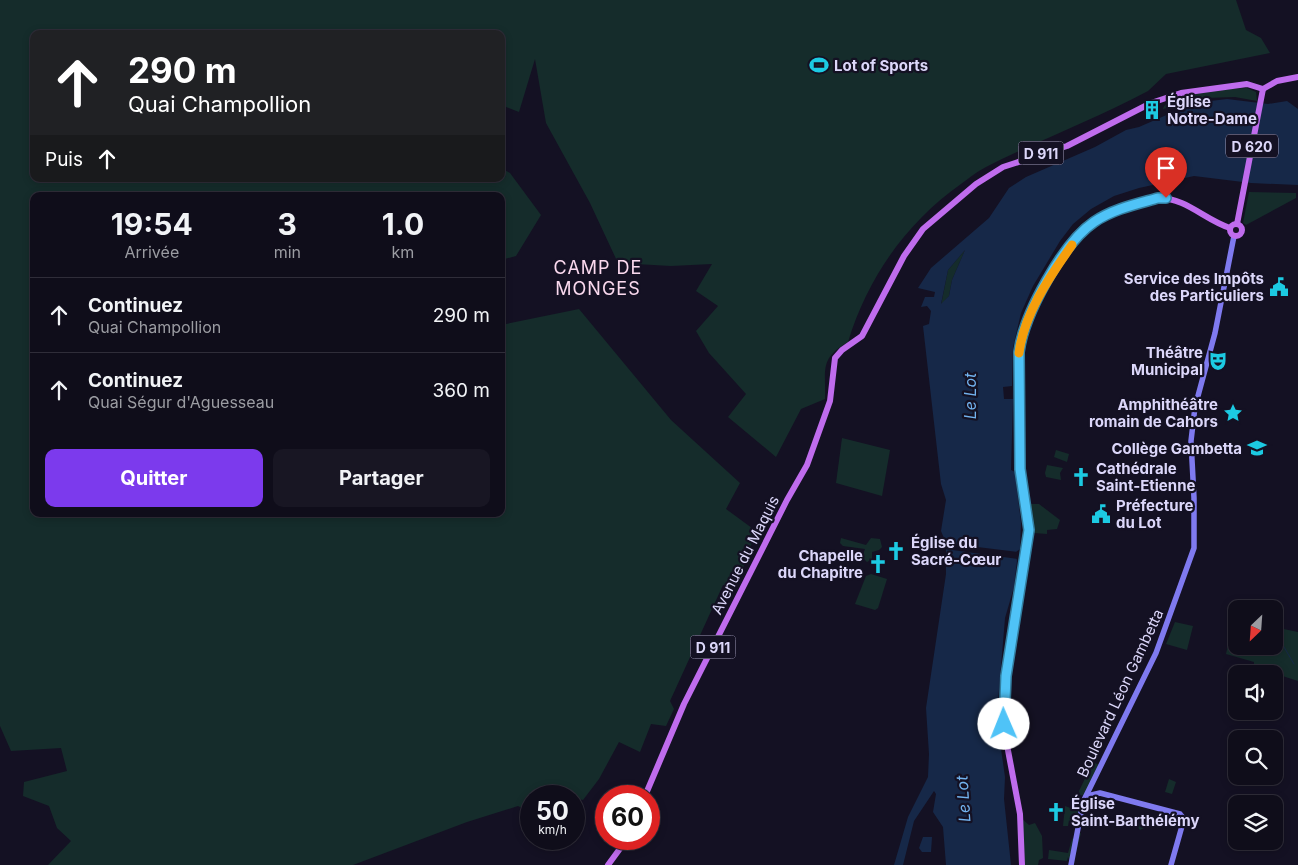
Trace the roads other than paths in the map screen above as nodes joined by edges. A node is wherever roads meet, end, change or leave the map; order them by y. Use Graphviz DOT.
graph roads {
  1 [pos="1298,77"];
  2 [pos="1263,89"];
  3 [pos="1238,224"];
  4 [pos="1230,228"];
  5 [pos="1234,236"];
  6 [pos="1096,776"];
  7 [pos="650,785"];
  8 [pos="1100,793"];
  9 [pos="1086,797"];
  10 [pos="619,850"];
  11 [pos="608,865"];
  12 [pos="1022,865"];
  13 [pos="1070,865"];
  14 [pos="1171,865"];
  1 -- 2 [label="main road"];
  2 -- 3 [label="main road, D 620"];
  2 -- 7 [label="main road, Avenue du Maquis / D 911"];
  3 -- 4 [label="main road"];
  3 -- 5 [label="main road"];
  4 -- 5 [label="main road"];
  4 -- 12 [label="main road"];
  5 -- 6 [label="main road, Boulevard Léon Gambetta"];
  6 -- 8 [label="main road"];
  6 -- 9 [label="main road, Boulevard Léon Gambetta"];
  8 -- 9 [label="main road"];
  8 -- 14 [label="main road"];
  9 -- 13 [label="main road, Boulevard Léon Gambetta"];
  10 -- 11 [label="main road"];
}
